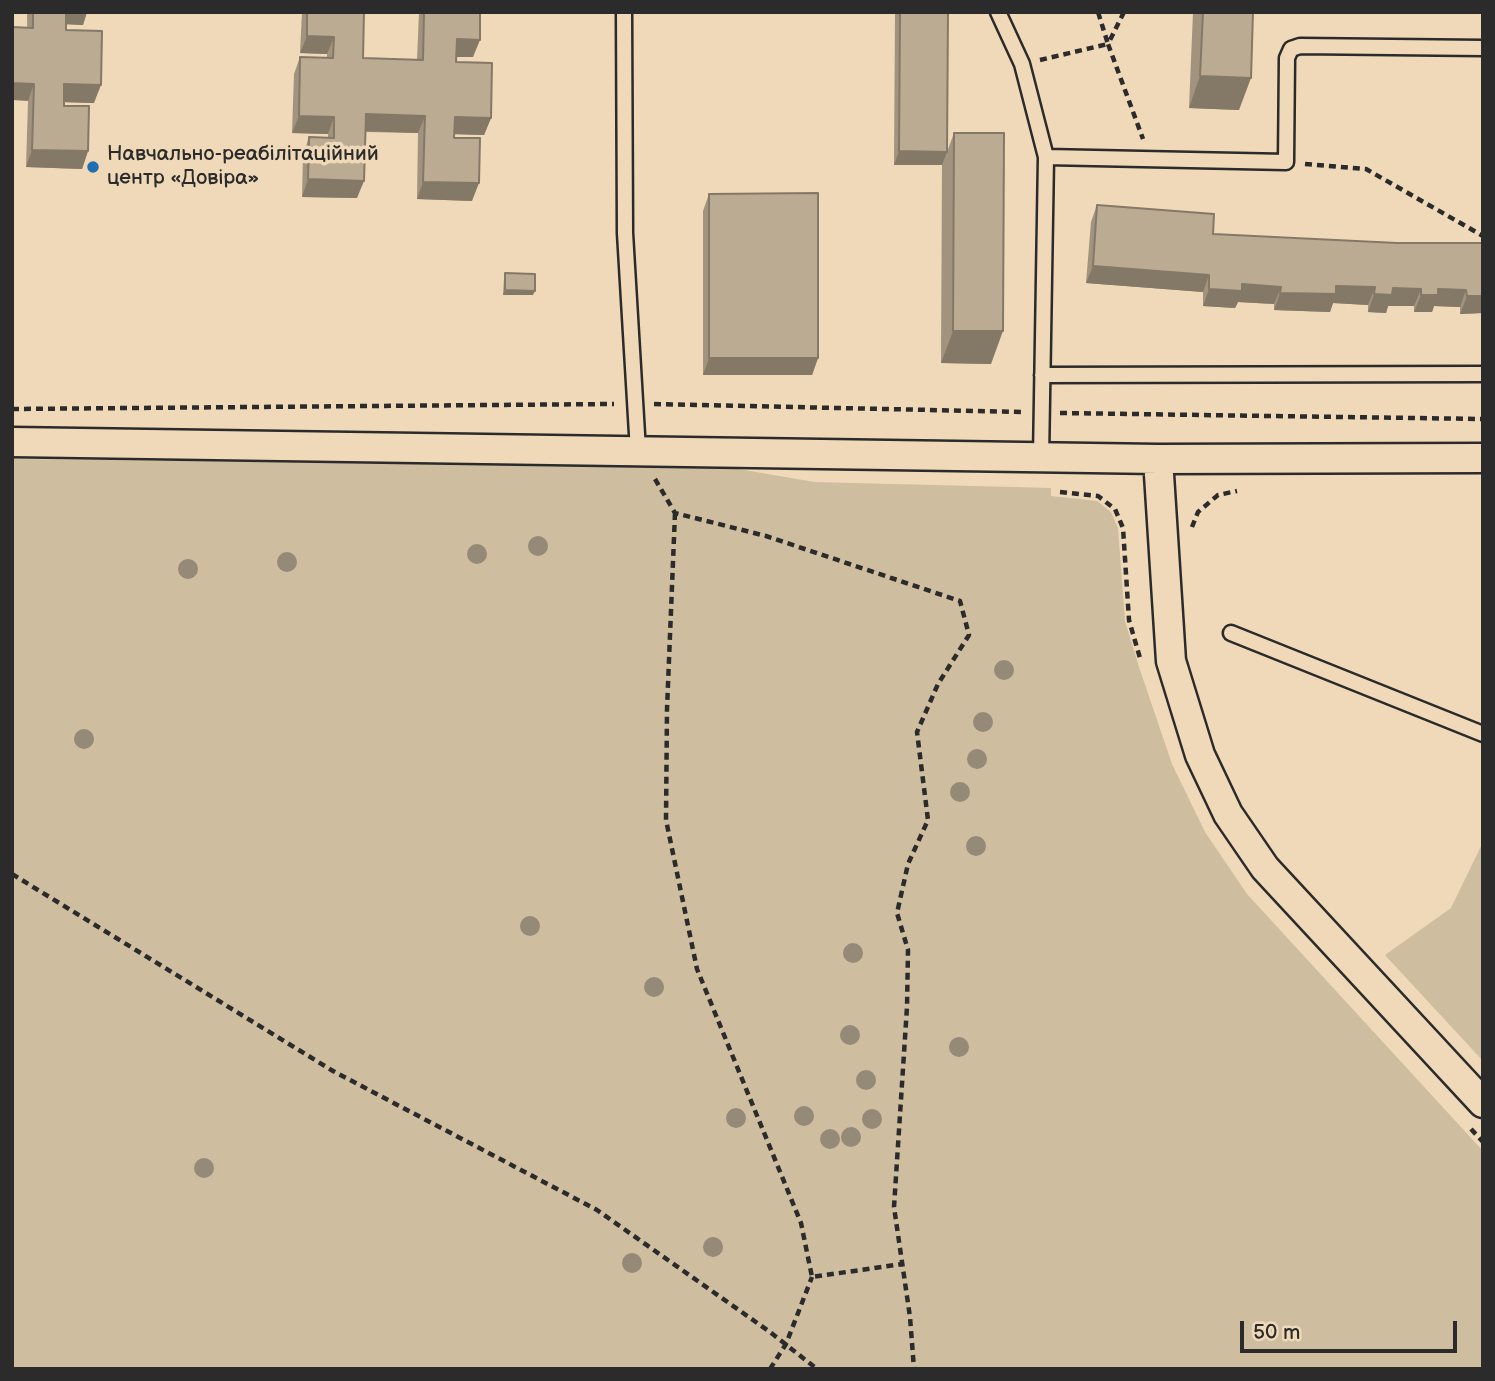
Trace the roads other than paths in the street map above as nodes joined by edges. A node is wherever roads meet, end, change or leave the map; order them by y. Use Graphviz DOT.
graph roads {
  1 [pos="624,12"];
  2 [pos="999,12"];
  3 [pos="1483,48"];
  4 [pos="1046,157"];
  5 [pos="1483,374"];
  6 [pos="1042,375"];
  7 [pos="12,442"];
  8 [pos="638,451"];
  9 [pos="1041,458"];
  10 [pos="1483,458"];
  11 [pos="1158,460"];
  12 [pos="1231,633"];
  13 [pos="1483,734"];
  14 [pos="1483,1103"];
  1 -- 8 [label="lane"];
  2 -- 4 [label="lane"];
  3 -- 4 [label="lane"];
  4 -- 6 [label="lane"];
  5 -- 6 [label="lane"];
  6 -- 9 [label="lane"];
  7 -- 8 [label="street"];
  8 -- 9 [label="street"];
  9 -- 11 [label="street"];
  10 -- 11 [label="street"];
  11 -- 14 [label="street"];
  12 -- 13 [label="lane"];
}
